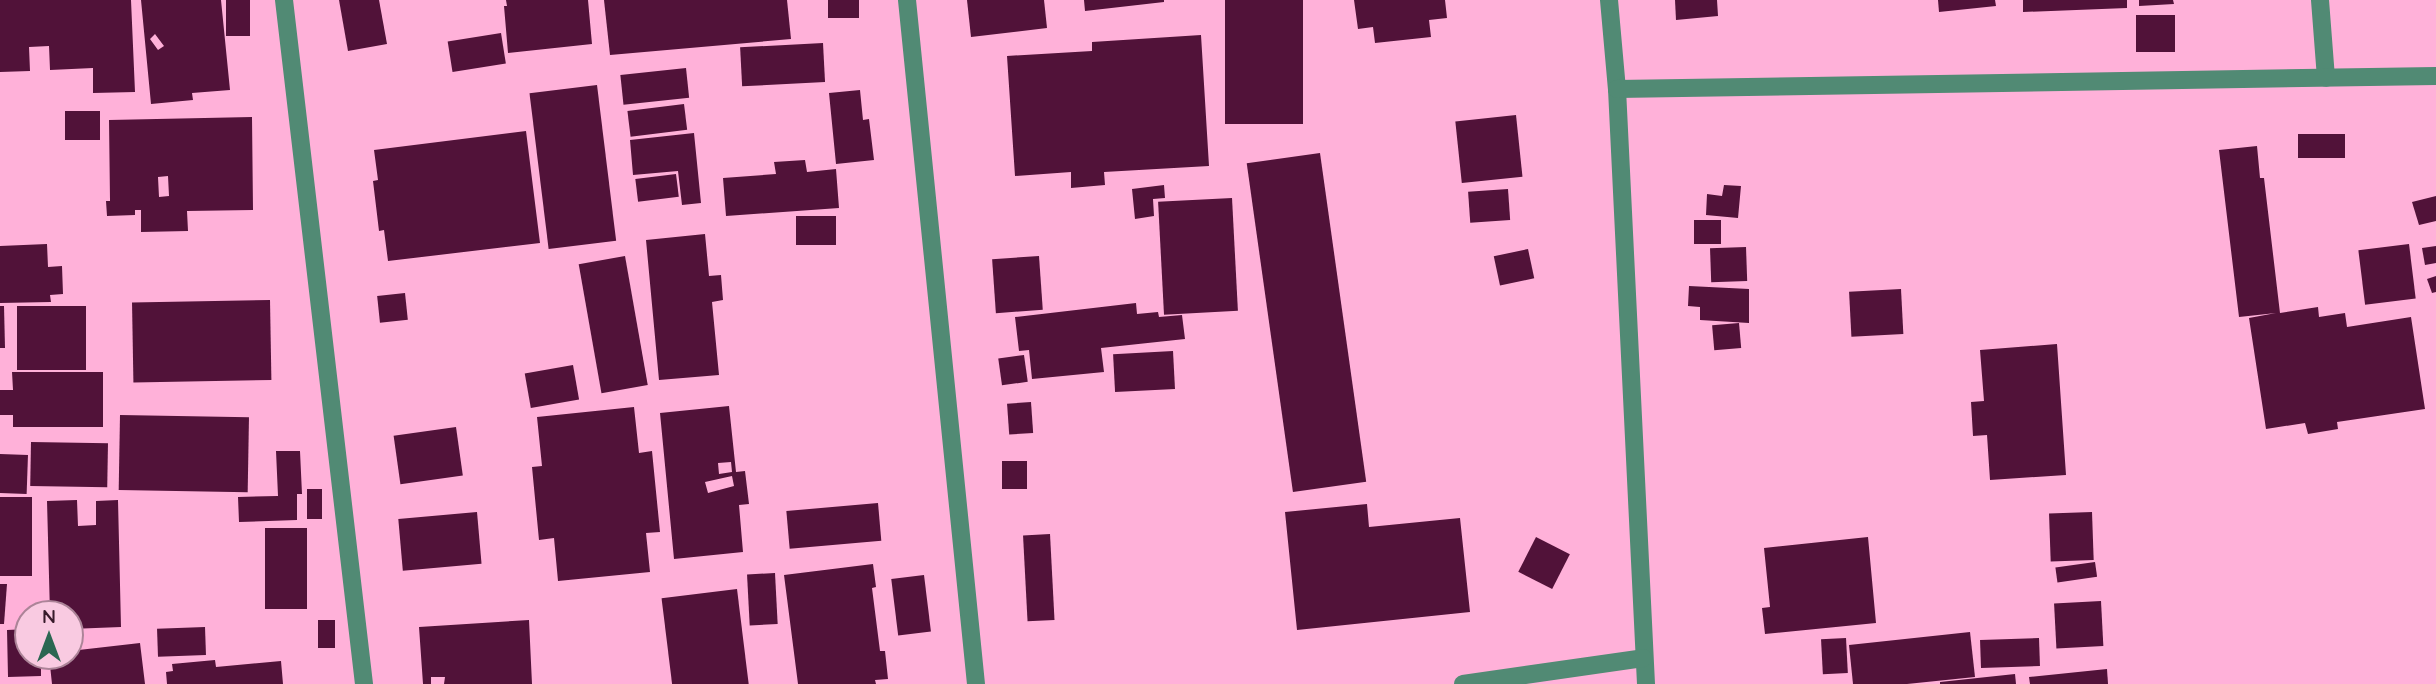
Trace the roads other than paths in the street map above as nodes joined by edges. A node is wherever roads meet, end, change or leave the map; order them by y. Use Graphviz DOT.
graph roads {
  1 [pos="284,0"];
  2 [pos="907,0"];
  3 [pos="1609,0"];
  4 [pos="2320,0"];
  5 [pos="2436,76"];
  6 [pos="2326,78"];
  7 [pos="1617,89"];
  8 [pos="1643,659"];
  9 [pos="364,684"];
  10 [pos="976,684"];
  11 [pos="1463,684"];
  12 [pos="1646,684"];
  1 -- 9 [label="street"];
  2 -- 10 [label="street"];
  3 -- 7 [label="street"];
  4 -- 6 [label="street"];
  5 -- 6 [label="street"];
  6 -- 7 [label="street"];
  7 -- 8 [label="street"];
  8 -- 11 [label="street"];
  8 -- 12 [label="street"];
}
